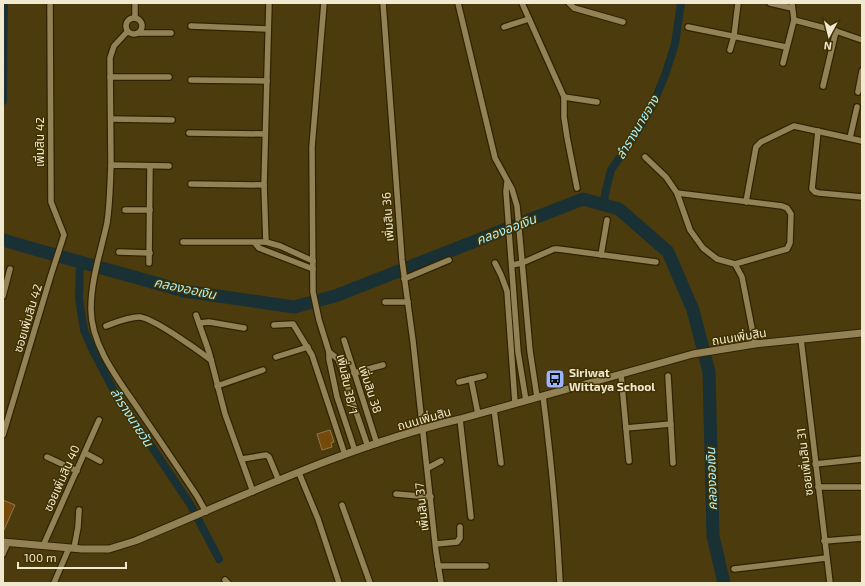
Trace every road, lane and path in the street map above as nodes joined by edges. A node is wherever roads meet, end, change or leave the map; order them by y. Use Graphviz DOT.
graph roads {
  1 [pos="50,3"];
  2 [pos="135,3"];
  3 [pos="269,3"];
  4 [pos="324,3"];
  5 [pos="383,3"];
  6 [pos="458,3"];
  7 [pos="522,3"];
  8 [pos="569,3"];
  9 [pos="738,3"];
  10 [pos="770,3"];
  11 [pos="792,6"];
  12 [pos="135,18"];
  13 [pos="529,19"];
  14 [pos="794,20"];
  15 [pos="623,22"];
  16 [pos="191,26"];
  17 [pos="504,27"];
  18 [pos="688,27"];
  19 [pos="268,29"];
  20 [pos="836,31"];
  21 [pos="127,32"];
  22 [pos="138,33"];
  23 [pos="172,33"];
  24 [pos="734,36"];
  25 [pos="862,40"];
  26 [pos="786,47"];
  27 [pos="730,50"];
  28 [pos="783,63"];
  29 [pos="862,74"];
  30 [pos="110,77"];
  31 [pos="169,77"];
  32 [pos="191,80"];
  33 [pos="267,81"];
  34 [pos="823,86"];
  35 [pos="858,92"];
  36 [pos="564,97"];
  37 [pos="596,102"];
  38 [pos="857,107"];
  39 [pos="111,119"];
  40 [pos="172,120"];
  41 [pos="818,131"];
  42 [pos="189,133"];
  43 [pos="265,134"];
  44 [pos="850,138"];
  45 [pos="862,141"];
  46 [pos="645,157"];
  47 [pos="111,165"];
  48 [pos="150,166"];
  49 [pos="169,166"];
  50 [pos="508,182"];
  51 [pos="191,184"];
  52 [pos="264,185"];
  53 [pos="577,188"];
  54 [pos="677,193"];
  55 [pos="862,197"];
  56 [pos="746,202"];
  57 [pos="125,210"];
  58 [pos="150,210"];
  59 [pos="607,220"];
  60 [pos="183,242"];
  61 [pos="266,242"];
  62 [pos="255,243"];
  63 [pos="119,252"];
  64 [pos="150,253"];
  65 [pos="601,255"];
  66 [pos="450,260"];
  67 [pos="313,261"];
  68 [pos="656,262"];
  69 [pos="149,263"];
  70 [pos="495,263"];
  71 [pos="522,263"];
  72 [pos="735,264"];
  73 [pos="512,265"];
  74 [pos="10,269"];
  75 [pos="313,269"];
  76 [pos="51,275"];
  77 [pos="404,278"];
  78 [pos="3,296"];
  79 [pos="385,302"];
  80 [pos="408,302"];
  81 [pos="196,315"];
  82 [pos="199,323"];
  83 [pos="106,326"];
  84 [pos="274,326"];
  85 [pos="244,328"];
  86 [pos="862,333"];
  87 [pos="801,339"];
  88 [pos="344,340"];
  89 [pos="755,344"];
  90 [pos="308,347"];
  91 [pos="329,352"];
  92 [pos="276,357"];
  93 [pos="211,360"];
  94 [pos="383,365"];
  95 [pos="263,370"];
  96 [pos="354,373"];
  97 [pos="621,374"];
  98 [pos="484,376"];
  99 [pos="668,376"];
  100 [pos="344,379"];
  101 [pos="471,379"];
  102 [pos="334,382"];
  103 [pos="459,382"];
  104 [pos="218,386"];
  105 [pos="540,396"];
  106 [pos="526,401"];
  107 [pos="515,404"];
  108 [pos="494,409"];
  109 [pos="478,414"];
  110 [pos="99,420"];
  111 [pos="460,420"];
  112 [pos="671,424"];
  113 [pos="423,428"];
  114 [pos="626,428"];
  115 [pos="3,435"];
  116 [pos="377,444"];
  117 [pos="368,447"];
  118 [pos="355,451"];
  119 [pos="85,453"];
  120 [pos="345,455"];
  121 [pos="47,457"];
  122 [pos="242,459"];
  123 [pos="862,459"];
  124 [pos="100,461"];
  125 [pos="441,461"];
  126 [pos="629,462"];
  127 [pos="501,463"];
  128 [pos="673,463"];
  129 [pos="815,464"];
  130 [pos="428,468"];
  131 [pos="77,471"];
  132 [pos="299,473"];
  133 [pos="279,481"];
  134 [pos="818,487"];
  135 [pos="862,487"];
  136 [pos="253,492"];
  137 [pos="396,494"];
  138 [pos="431,497"];
  139 [pos="342,505"];
  140 [pos="79,510"];
  141 [pos="200,514"];
  142 [pos="471,517"];
  143 [pos="460,527"];
  144 [pos="862,538"];
  145 [pos="824,541"];
  146 [pos="5,542"];
  147 [pos="436,544"];
  148 [pos="43,546"];
  149 [pos="71,548"];
  150 [pos="3,554"];
  151 [pos="826,558"];
  152 [pos="438,566"];
  153 [pos="486,566"];
  154 [pos="734,569"];
  155 [pos="54,583"];
  156 [pos="339,583"];
  157 [pos="370,583"];
  158 [pos="441,583"];
  159 [pos="560,583"];
  160 [pos="830,583"];
  1 -- 76 [label="street, เพิ่มสิน 42"];
  2 -- 12 [label="street"];
  3 -- 19 [label="street"];
  4 -- 67 [label="street"];
  5 -- 77 [label="street, เพิ่มสิน 36"];
  6 -- 50 [label="street"];
  7 -- 13 [label="street"];
  8 -- 15 [label="street"];
  9 -- 24 [label="street"];
  10 -- 11 [label="street"];
  11 -- 14 [label="street"];
  12 -- 21 [label="street"];
  12 -- 22 [label="street"];
  13 -- 17 [label="street"];
  13 -- 36 [label="street"];
  14 -- 20 [label="street"];
  14 -- 26 [label="street"];
  16 -- 19 [label="street"];
  18 -- 24 [label="street"];
  19 -- 33 [label="street"];
  20 -- 25 [label="street"];
  20 -- 34 [label="street"];
  21 -- 22 [label="street"];
  21 -- 30 [label="street"];
  22 -- 23 [label="street"];
  24 -- 26 [label="street"];
  24 -- 27 [label="street"];
  26 -- 28 [label="street"];
  29 -- 35 [label="street"];
  30 -- 31 [label="street"];
  30 -- 39 [label="street"];
  32 -- 33 [label="street"];
  33 -- 43 [label="street"];
  36 -- 37 [label="street"];
  36 -- 53 [label="street"];
  38 -- 44 [label="street"];
  39 -- 40 [label="street"];
  39 -- 47 [label="street"];
  41 -- 44 [label="street"];
  41 -- 55 [label="street"];
  41 -- 56 [label="street"];
  42 -- 43 [label="street"];
  43 -- 52 [label="street"];
  44 -- 45 [label="street"];
  46 -- 54 [label="street"];
  47 -- 48 [label="street"];
  47 -- 141 [label="street"];
  48 -- 49 [label="street"];
  48 -- 58 [label="street"];
  50 -- 71 [label="street"];
  50 -- 73 [label="street"];
  51 -- 52 [label="street"];
  52 -- 61 [label="street"];
  54 -- 56 [label="street"];
  54 -- 72 [label="street"];
  56 -- 72 [label="street"];
  57 -- 58 [label="street"];
  58 -- 64 [label="street"];
  59 -- 65 [label="street"];
  60 -- 62 [label="street"];
  61 -- 62 [label="street"];
  61 -- 67 [label="street"];
  62 -- 75 [label="street"];
  63 -- 64 [label="street"];
  64 -- 69 [label="street"];
  65 -- 68 [label="street"];
  65 -- 71 [label="street"];
  66 -- 77 [label="street"];
  67 -- 75 [label="street"];
  70 -- 107 [label="street"];
  71 -- 73 [label="street"];
  71 -- 105 [label="street"];
  72 -- 89 [label="street"];
  73 -- 106 [label="street"];
  74 -- 78 [label="street"];
  75 -- 91 [label="street"];
  76 -- 115 [label="street, ซอยเพิ่มสิน 42"];
  77 -- 80 [label="street, เพิ่มสิน 36"];
  79 -- 80 [label="street"];
  80 -- 113 [label="street, เพิ่มสิน 36"];
  81 -- 82 [label="street"];
  82 -- 85 [label="street"];
  82 -- 93 [label="street"];
  83 -- 93 [label="street"];
  84 -- 90 [label="street"];
  86 -- 87 [label="street, ถนนเพิ่มสิน"];
  87 -- 89 [label="street, ถนนเพิ่มสิน"];
  87 -- 129 [label="street, ซอยเพิ่มสิน 31"];
  88 -- 96 [label="street, เพิ่มสิน 38"];
  89 -- 97 [label="street, ถนนเพิ่มสิน"];
  90 -- 92 [label="street"];
  90 -- 120 [label="street"];
  91 -- 100 [label="street, เพิ่มสิน 38/1"];
  91 -- 102 [label="street, เพิ่มสิน 38/1"];
  93 -- 104 [label="street"];
  94 -- 96 [label="street"];
  95 -- 104 [label="street"];
  96 -- 116 [label="street, เพิ่มสิน 38"];
  97 -- 105 [label="street, ถนนเพิ่มสิน"];
  97 -- 114 [label="street"];
  98 -- 101 [label="street"];
  99 -- 112 [label="street"];
  100 -- 102 [label="street"];
  100 -- 117 [label="street, เพิ่มสิน 38/1"];
  101 -- 103 [label="street"];
  101 -- 109 [label="street"];
  102 -- 118 [label="street, เพิ่มสิน 38/1"];
  104 -- 122 [label="street"];
  105 -- 106 [label="street, ถนนเพิ่มสิน"];
  105 -- 159 [label="street"];
  106 -- 107 [label="street, ถนนเพิ่มสิน"];
  107 -- 108 [label="street, ถนนเพิ่มสิน"];
  108 -- 109 [label="street, ถนนเพิ่มสิน"];
  108 -- 127 [label="street"];
  109 -- 111 [label="street, ถนนเพิ่มสิน"];
  110 -- 119 [label="street, ซอยเพิ่มสิน 40"];
  111 -- 113 [label="street, ถนนเพิ่มสิน"];
  111 -- 142 [label="street"];
  112 -- 114 [label="street"];
  112 -- 128 [label="street"];
  113 -- 116 [label="street, ถนนเพิ่มสิน"];
  113 -- 130 [label="street, เพิ่มสิน 37"];
  114 -- 126 [label="street"];
  116 -- 117 [label="street, ถนนเพิ่มสิน"];
  117 -- 118 [label="street, ถนนเพิ่มสิน"];
  118 -- 120 [label="street, ถนนเพิ่มสิน"];
  119 -- 124 [label="street"];
  119 -- 131 [label="street, ซอยเพิ่มสิน 40"];
  120 -- 132 [label="street, ถนนเพิ่มสิน"];
  121 -- 131 [label="street"];
  122 -- 133 [label="street"];
  122 -- 136 [label="street"];
  123 -- 129 [label="street"];
  125 -- 130 [label="street"];
  129 -- 134 [label="street, ซอยเพิ่มสิน 31"];
  130 -- 138 [label="street, เพิ่มสิน 37"];
  131 -- 148 [label="street, ซอยเพิ่มสิน 40"];
  132 -- 133 [label="street, ถนนเพิ่มสิน"];
  132 -- 156 [label="street"];
  133 -- 136 [label="street, ถนนเพิ่มสิน"];
  134 -- 135 [label="street"];
  134 -- 145 [label="street, ซอยเพิ่มสิน 31"];
  136 -- 141 [label="street, ถนนเพิ่มสิน"];
  137 -- 138 [label="street"];
  138 -- 147 [label="street, เพิ่มสิน 37"];
  139 -- 157 [label="street"];
  140 -- 149 [label="street"];
  141 -- 149 [label="street, ถนนเพิ่มสิน"];
  143 -- 147 [label="street"];
  144 -- 145 [label="street"];
  145 -- 151 [label="street, ซอยเพิ่มสิน 31"];
  146 -- 148 [label="street, ถนนเพิ่มสิน"];
  146 -- 150 [label="street"];
  147 -- 152 [label="street, เพิ่มสิน 37"];
  148 -- 149 [label="street, ถนนเพิ่มสิน"];
  149 -- 155 [label="street"];
  151 -- 154 [label="street"];
  151 -- 160 [label="street, ซอยเพิ่มสิน 31"];
  152 -- 153 [label="street"];
  152 -- 158 [label="street, เพิ่มสิน 37"];
}
